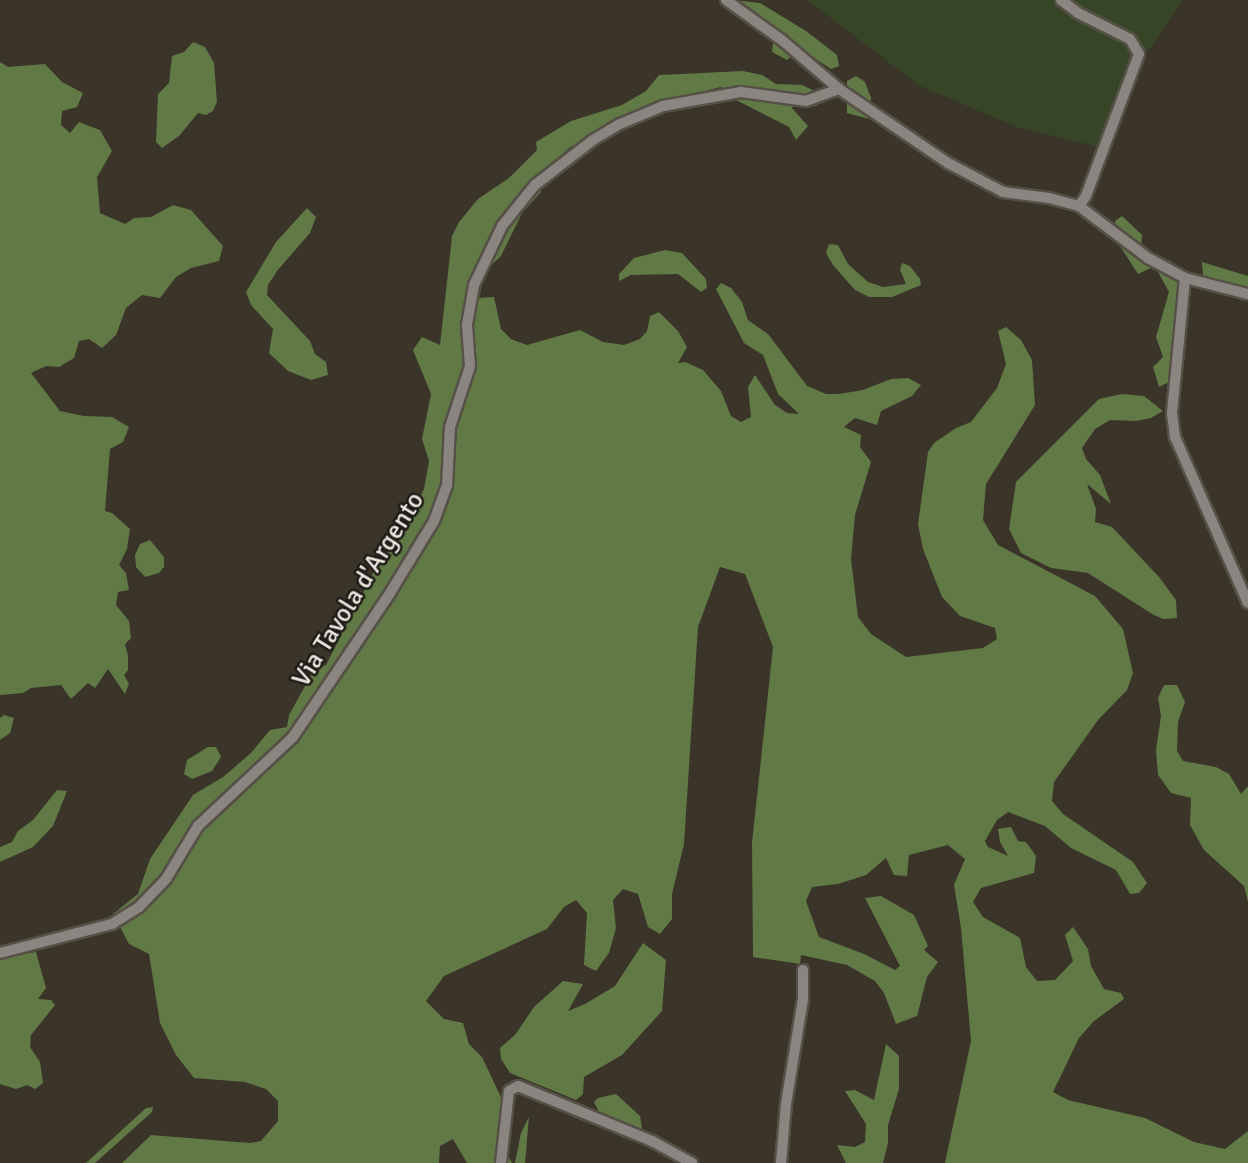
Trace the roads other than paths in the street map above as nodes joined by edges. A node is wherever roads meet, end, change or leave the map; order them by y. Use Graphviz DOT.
graph roads {
  1 [pos="726,0"];
  2 [pos="1061,0"];
  3 [pos="839,89"];
  4 [pos="1079,206"];
  5 [pos="1185,278"];
  6 [pos="1248,294"];
  7 [pos="1248,603"];
  8 [pos="0,953"];
  9 [pos="803,970"];
  10 [pos="501,1163"];
  11 [pos="692,1163"];
  12 [pos="781,1163"];
  1 -- 3 [label="street"];
  2 -- 4 [label="street"];
  3 -- 4 [label="street"];
  3 -- 8 [label="street, Via Tavola d'Argento"];
  4 -- 5 [label="street"];
  5 -- 6 [label="street"];
  5 -- 7 [label="street"];
  9 -- 12 [label="street"];
  10 -- 11 [label="street"];
}
